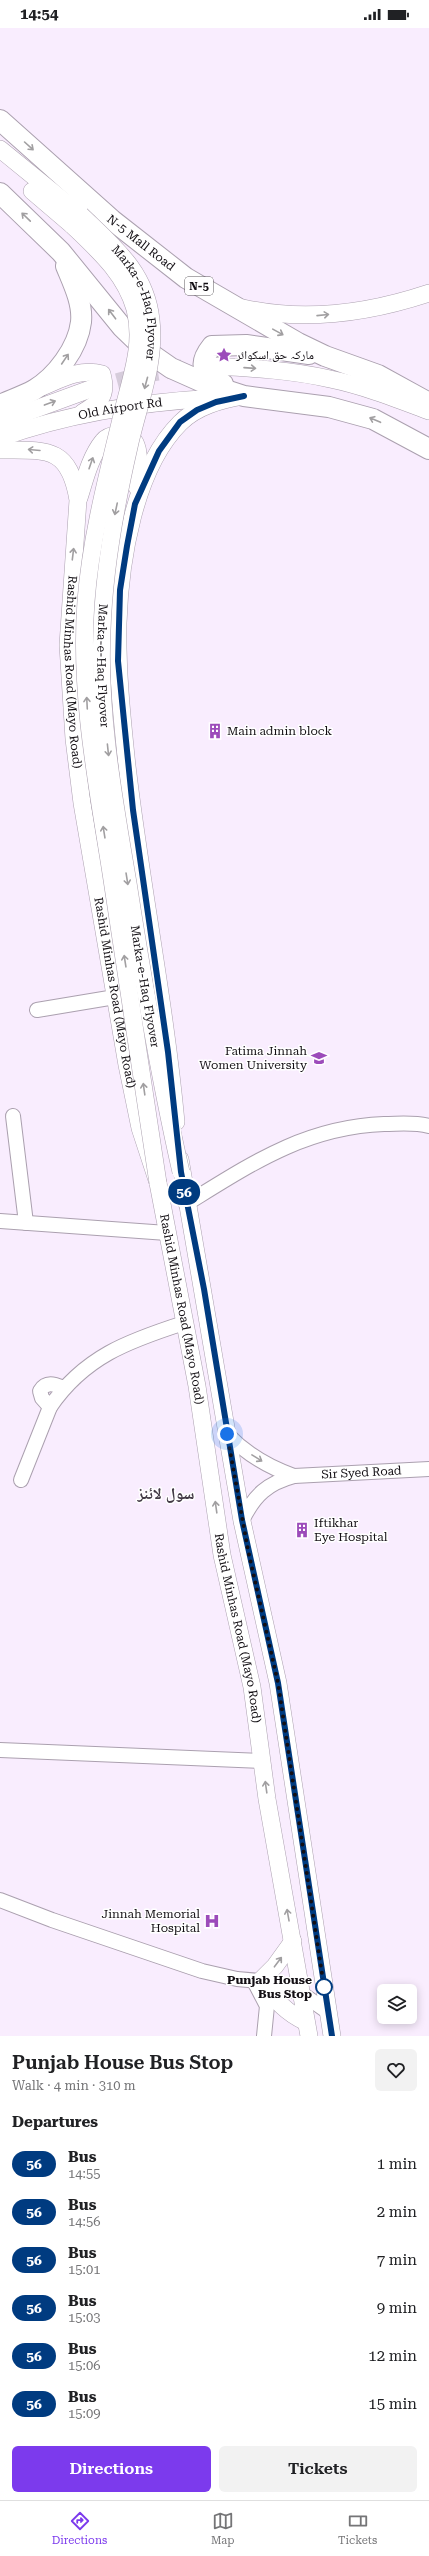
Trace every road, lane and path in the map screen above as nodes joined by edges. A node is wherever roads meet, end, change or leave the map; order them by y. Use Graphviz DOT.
graph roads {
  1 [pos="0,120"];
  2 [pos="0,149"];
  3 [pos="0,163"];
  4 [pos="0,193"];
  5 [pos="77,221"];
  6 [pos="61,252"];
  7 [pos="429,293"];
  8 [pos="429,300"];
  9 [pos="401,302"];
  10 [pos="230,305"];
  11 [pos="325,356"];
  12 [pos="212,366"];
  13 [pos="93,388"];
  14 [pos="34,390"];
  15 [pos="244,396"];
  16 [pos="429,403"];
  17 [pos="0,405"];
  18 [pos="429,411"];
  19 [pos="80,414"];
  20 [pos="0,422"];
  21 [pos="410,437"];
  22 [pos="0,438"];
  23 [pos="429,445"];
  24 [pos="429,449"];
  25 [pos="0,450"];
  26 [pos="78,500"];
  27 [pos="135,504"];
  28 [pos="115,997"];
  29 [pos="37,1010"];
  30 [pos="13,1116"];
  31 [pos="429,1126"];
  32 [pos="181,1172"];
  33 [pos="158,1183"];
  34 [pos="186,1204"];
  35 [pos="0,1221"];
  36 [pos="26,1223"];
  37 [pos="167,1233"];
  38 [pos="184,1323"];
  39 [pos="227,1434"];
  40 [pos="429,1469"];
  41 [pos="294,1476"];
  42 [pos="21,1480"];
  43 [pos="242,1520"];
  44 [pos="0,1750"];
  45 [pos="262,1761"];
  46 [pos="0,1900"];
  47 [pos="293,1941"];
  48 [pos="259,1981"];
  49 [pos="301,1993"];
  50 [pos="328,2012"];
  51 [pos="308,2029"];
  52 [pos="264,2036"];
  53 [pos="332,2036"];
  1 -- 10 [label="highway, N-5 Mall Road / N-5, one-way"];
  2 -- 5 [label="main road, Marka-e-Haq Flyover"];
  3 -- 5 [label="main road, Marka-e-Haq Flyover"];
  6 -- 4 [label="highway, one-way"];
  5 -- 32 [label="main road, Marka-e-Haq Flyover, one-way, bridge"];
  33 -- 5 [label="main road, Marka-e-Haq Flyover, one-way, bridge"];
  14 -- 6 [label="highway, one-way"];
  15 -- 6 [label="highway, one-way"];
  7 -- 9 [label="main road"];
  8 -- 9 [label="main road"];
  10 -- 9 [label="main road, one-way"];
  10 -- 11 [label="highway, N-5 Mall Road / N-5, one-way"];
  11 -- 15 [label="highway"];
  11 -- 16 [label="highway, N-5 Mall Road / N-5"];
  12 -- 18 [label="main road, one-way"];
  20 -- 13 [label="main road, one-way"];
  14 -- 17 [label="highway"];
  14 -- 19 [label="main road"];
  15 -- 19 [label="main road, Old Airport Rd"];
  21 -- 15 [label="highway, one-way"];
  15 -- 27 [label="main road, Rashid Minhas Road (Mayo Road)"];
  19 -- 22 [label="main road, Old Airport Rd"];
  21 -- 23 [label="main road"];
  21 -- 24 [label="highway"];
  26 -- 25 [label="main road, Rashid Minhas Road (Mayo Road), one-way"];
  26 -- 27 [label="main road, one-way"];
  28 -- 26 [label="main road, Rashid Minhas Road (Mayo Road), one-way"];
  27 -- 32 [label="main road, Rashid Minhas Road (Mayo Road)"];
  28 -- 29 [label="street"];
  28 -- 33 [label="main road, Rashid Minhas Road (Mayo Road)"];
  30 -- 36 [label="street"];
  31 -- 34 [label="street"];
  32 -- 34 [label="main road, Rashid Minhas Road (Mayo Road)"];
  33 -- 37 [label="main road, Rashid Minhas Road (Mayo Road)"];
  34 -- 39 [label="main road, Rashid Minhas Road (Mayo Road)"];
  35 -- 36 [label="street"];
  36 -- 37 [label="street"];
  37 -- 38 [label="main road, Rashid Minhas Road (Mayo Road)"];
  38 -- 42 [label="street"];
  45 -- 38 [label="main road, Rashid Minhas Road (Mayo Road), one-way"];
  39 -- 41 [label="street, Sir Syed Road, one-way"];
  39 -- 43 [label="main road, Rashid Minhas Road (Mayo Road)"];
  40 -- 41 [label="street, Sir Syed Road"];
  41 -- 43 [label="street, Sir Syed Road"];
  43 -- 50 [label="main road, Rashid Minhas Road (Mayo Road)"];
  44 -- 45 [label="street"];
  47 -- 45 [label="main road, Rashid Minhas Road (Mayo Road), one-way"];
  46 -- 48 [label="street"];
  48 -- 47 [label="main road, one-way"];
  47 -- 49 [label="main road, Rashid Minhas Road (Mayo Road)"];
  48 -- 49 [label="street"];
  48 -- 51 [label="main road"];
  48 -- 52 [label="street"];
  49 -- 50 [label="street"];
  49 -- 51 [label="main road, Rashid Minhas Road (Mayo Road)"];
  50 -- 53 [label="main road, Rashid Minhas Road (Mayo Road)"];
}
